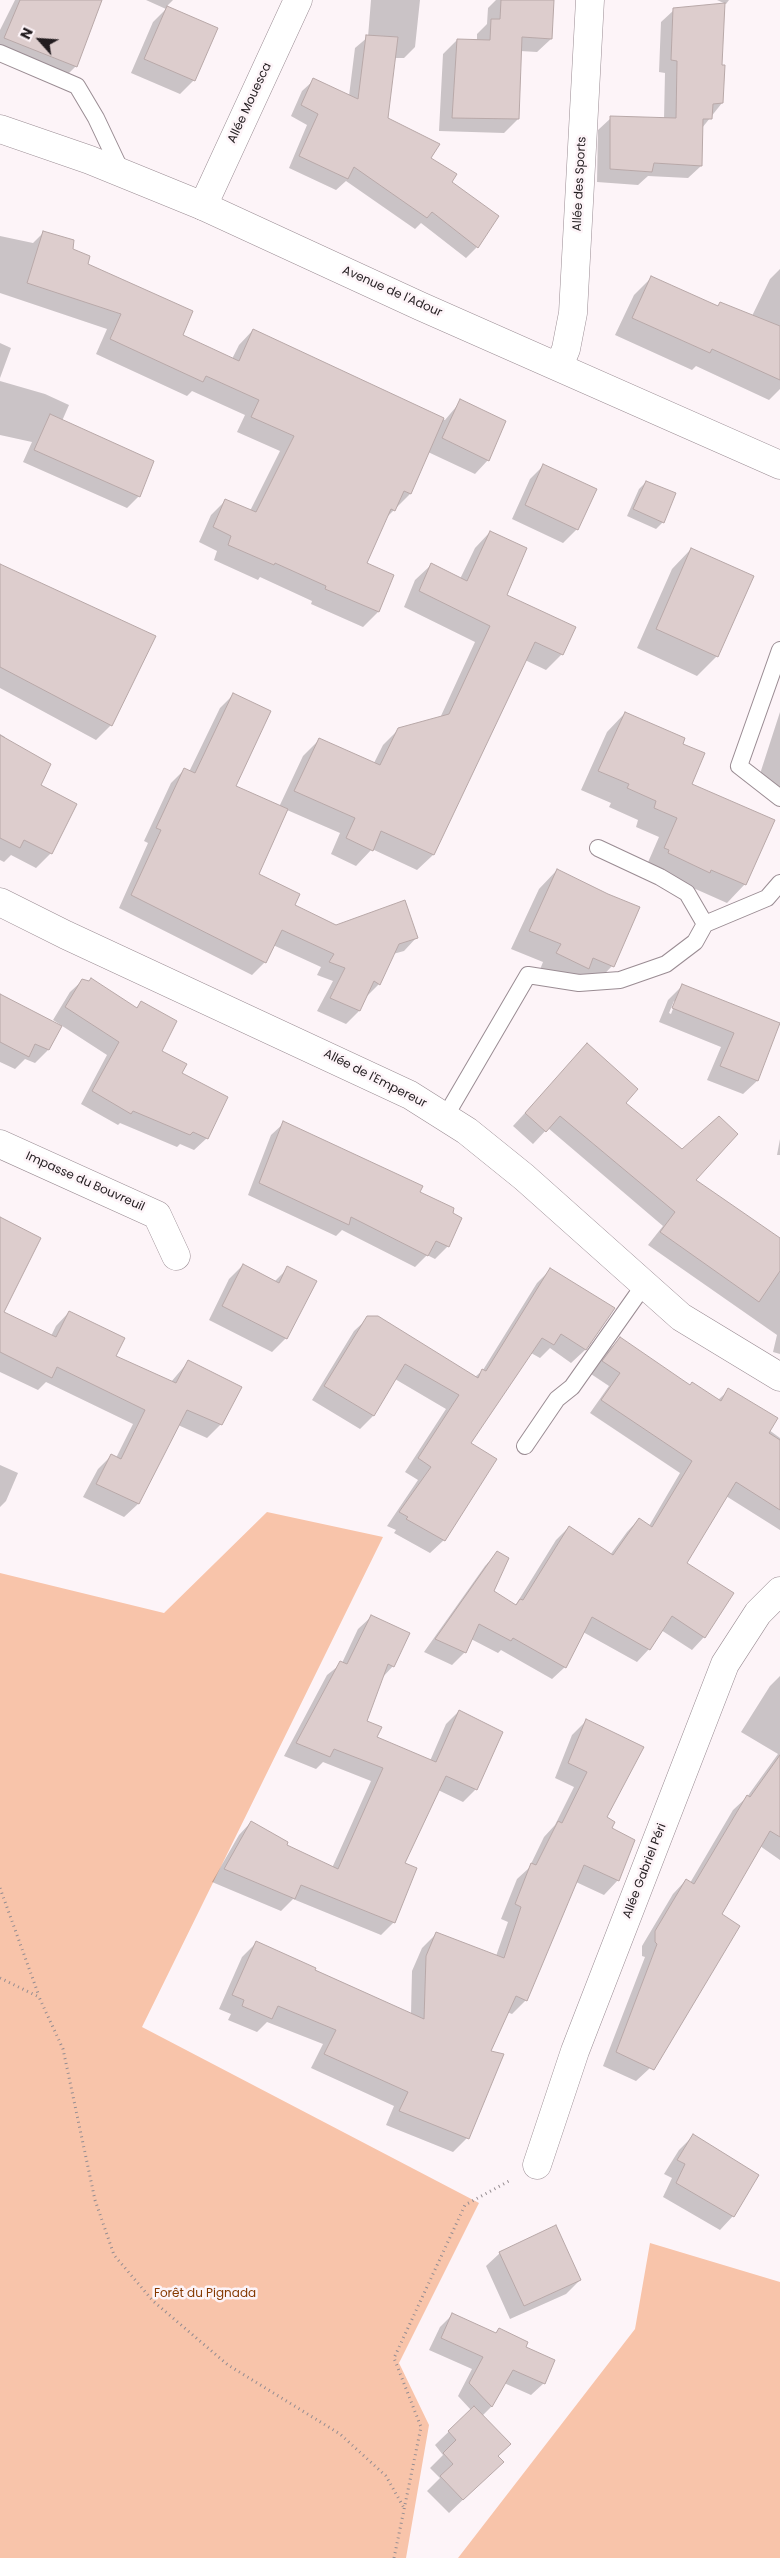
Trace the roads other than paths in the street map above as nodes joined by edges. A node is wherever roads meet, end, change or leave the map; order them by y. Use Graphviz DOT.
graph roads {
  1 [pos="298,0"];
  2 [pos="590,0"];
  3 [pos="0,53"];
  4 [pos="0,129"];
  5 [pos="122,173"];
  6 [pos="203,206"];
  7 [pos="559,366"];
  8 [pos="780,465"];
  9 [pos="780,650"];
  10 [pos="780,798"];
  11 [pos="598,848"];
  12 [pos="780,883"];
  13 [pos="0,902"];
  14 [pos="705,924"];
  15 [pos="445,1117"];
  16 [pos="0,1144"];
  17 [pos="176,1256"];
  18 [pos="644,1286"];
  19 [pos="780,1377"];
  20 [pos="525,1446"];
  21 [pos="780,1591"];
  22 [pos="537,2165"];
  1 -- 6 [label="street, Allée Mouesca"];
  2 -- 7 [label="street, Allée des Sports"];
  3 -- 5 [label="lane"];
  4 -- 5 [label="street, Avenue de l'Adour"];
  5 -- 6 [label="street, Avenue de l'Adour"];
  6 -- 7 [label="street, Avenue de l'Adour"];
  7 -- 8 [label="street, Avenue de l'Adour"];
  9 -- 10 [label="lane"];
  11 -- 14 [label="lane"];
  12 -- 14 [label="lane"];
  13 -- 15 [label="street, Allée de l'Empereur"];
  14 -- 15 [label="lane"];
  15 -- 18 [label="street, Allée de l'Empereur"];
  16 -- 17 [label="street, Impasse du Bouvreuil"];
  18 -- 19 [label="street, Allée de l'Empereur"];
  18 -- 20 [label="lane"];
  21 -- 22 [label="street, Allée Gabriel Péri"];
}
